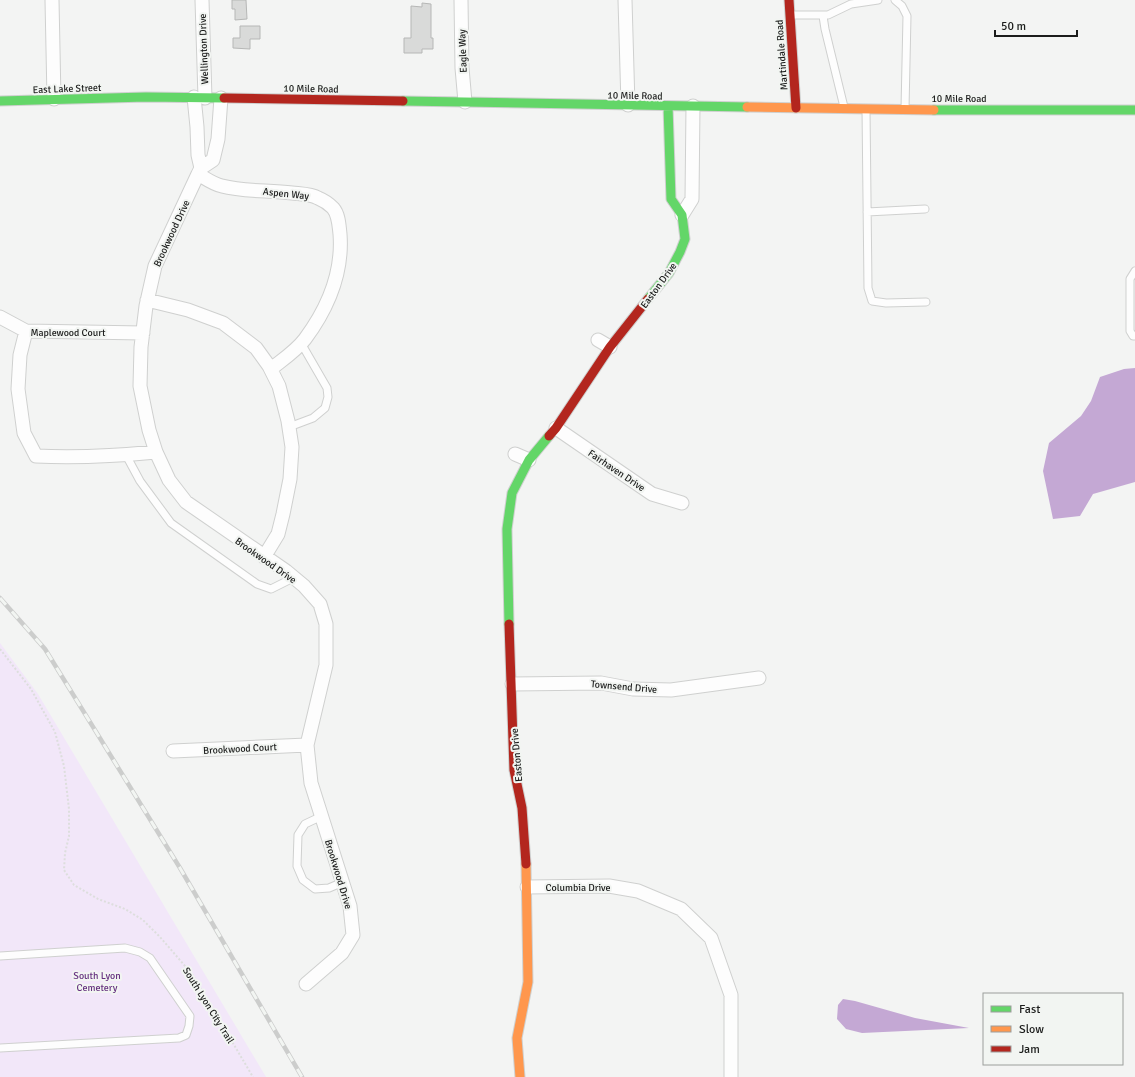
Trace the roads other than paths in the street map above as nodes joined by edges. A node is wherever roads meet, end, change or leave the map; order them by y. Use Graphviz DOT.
graph roads {
  1 [pos="52,0"];
  2 [pos="202,0"];
  3 [pos="461,0"];
  4 [pos="625,0"];
  5 [pos="789,0"];
  6 [pos="878,0"];
  7 [pos="895,0"];
  8 [pos="790,15"];
  9 [pos="823,16"];
  10 [pos="134,97"];
  11 [pos="200,98"];
  12 [pos="221,98"];
  13 [pos="54,99"];
  14 [pos="0,101"];
  15 [pos="465,102"];
  16 [pos="628,105"];
  17 [pos="668,106"];
  18 [pos="693,106"];
  19 [pos="796,108"];
  20 [pos="845,108"];
  21 [pos="866,108"];
  22 [pos="905,109"];
  23 [pos="1135,110"];
  24 [pos="200,171"];
  25 [pos="925,209"];
  26 [pos="867,212"];
  27 [pos="682,215"];
  28 [pos="1135,271"];
  29 [pos="147,300"];
  30 [pos="926,302"];
  31 [pos="0,317"];
  32 [pos="26,331"];
  33 [pos="143,333"];
  34 [pos="1135,336"];
  35 [pos="598,340"];
  36 [pos="301,343"];
  37 [pos="610,347"];
  38 [pos="271,369"];
  39 [pos="289,427"];
  40 [pos="556,428"];
  41 [pos="156,452"];
  42 [pos="515,454"];
  43 [pos="126,455"];
  44 [pos="529,460"];
  45 [pos="682,504"];
  46 [pos="264,558"];
  47 [pos="293,578"];
  48 [pos="760,678"];
  49 [pos="512,684"];
  50 [pos="307,745"];
  51 [pos="173,751"];
  52 [pos="322,816"];
  53 [pos="342,882"];
  54 [pos="527,887"];
  55 [pos="0,956"];
  56 [pos="306,984"];
  57 [pos="0,1048"];
  58 [pos="520,1077"];
  59 [pos="731,1077"];
  1 -- 13 [label="street"];
  2 -- 11 [label="street, Wellington Drive"];
  3 -- 15 [label="street, Eagle Way"];
  4 -- 16 [label="street"];
  5 -- 8 [label="street, Martindale Road"];
  6 -- 9 [label="lane"];
  7 -- 22 [label="lane"];
  8 -- 9 [label="lane"];
  8 -- 19 [label="street, Martindale Road"];
  9 -- 20 [label="lane"];
  10 -- 11 [label="street, 10 Mile Road"];
  10 -- 13 [label="street, East Lake Street"];
  11 -- 12 [label="street, 10 Mile Road"];
  11 -- 24 [label="street"];
  12 -- 15 [label="street, 10 Mile Road"];
  12 -- 24 [label="street, Brookwood Drive"];
  13 -- 14 [label="street, East Lake Street"];
  15 -- 16 [label="street, 10 Mile Road"];
  16 -- 17 [label="street, 10 Mile Road"];
  17 -- 18 [label="street, 10 Mile Road"];
  17 -- 27 [label="street, Easton Drive"];
  18 -- 19 [label="street, 10 Mile Road"];
  18 -- 27 [label="street"];
  19 -- 20 [label="street, 10 Mile Road"];
  20 -- 21 [label="street, 10 Mile Road"];
  21 -- 22 [label="street, 10 Mile Road"];
  21 -- 26 [label="lane"];
  22 -- 23 [label="street, 10 Mile Road"];
  24 -- 29 [label="street, Brookwood Drive"];
  24 -- 36 [label="street, Aspen Way"];
  25 -- 26 [label="lane"];
  26 -- 30 [label="lane"];
  27 -- 37 [label="street, Easton Drive"];
  28 -- 34 [label="lane"];
  29 -- 33 [label="street, Brookwood Drive"];
  29 -- 38 [label="street"];
  31 -- 32 [label="street"];
  32 -- 33 [label="street, Maplewood Court"];
  32 -- 43 [label="street, Maplewood Court"];
  33 -- 41 [label="street, Brookwood Drive"];
  35 -- 37 [label="street"];
  36 -- 38 [label="street, Aspen Way"];
  36 -- 39 [label="lane"];
  37 -- 40 [label="street, Easton Drive"];
  38 -- 39 [label="street"];
  39 -- 46 [label="street"];
  40 -- 44 [label="street, Easton Drive"];
  40 -- 45 [label="street, Fairhaven Drive"];
  41 -- 43 [label="street, Maplewood Court"];
  41 -- 46 [label="street, Brookwood Drive"];
  42 -- 44 [label="street"];
  43 -- 47 [label="lane"];
  44 -- 49 [label="street, Easton Drive"];
  46 -- 47 [label="street, Brookwood Drive"];
  47 -- 50 [label="street, Brookwood Drive"];
  48 -- 49 [label="street, Townsend Drive"];
  49 -- 54 [label="street, Easton Drive"];
  50 -- 51 [label="street, Brookwood Court"];
  50 -- 52 [label="street, Brookwood Drive"];
  52 -- 53 [label="street, Brookwood Drive"];
  52 -- 53 [label="lane"];
  53 -- 56 [label="street, Brookwood Drive"];
  54 -- 58 [label="street, Easton Drive"];
  54 -- 59 [label="street, Columbia Drive"];
  55 -- 57 [label="lane"];
}
